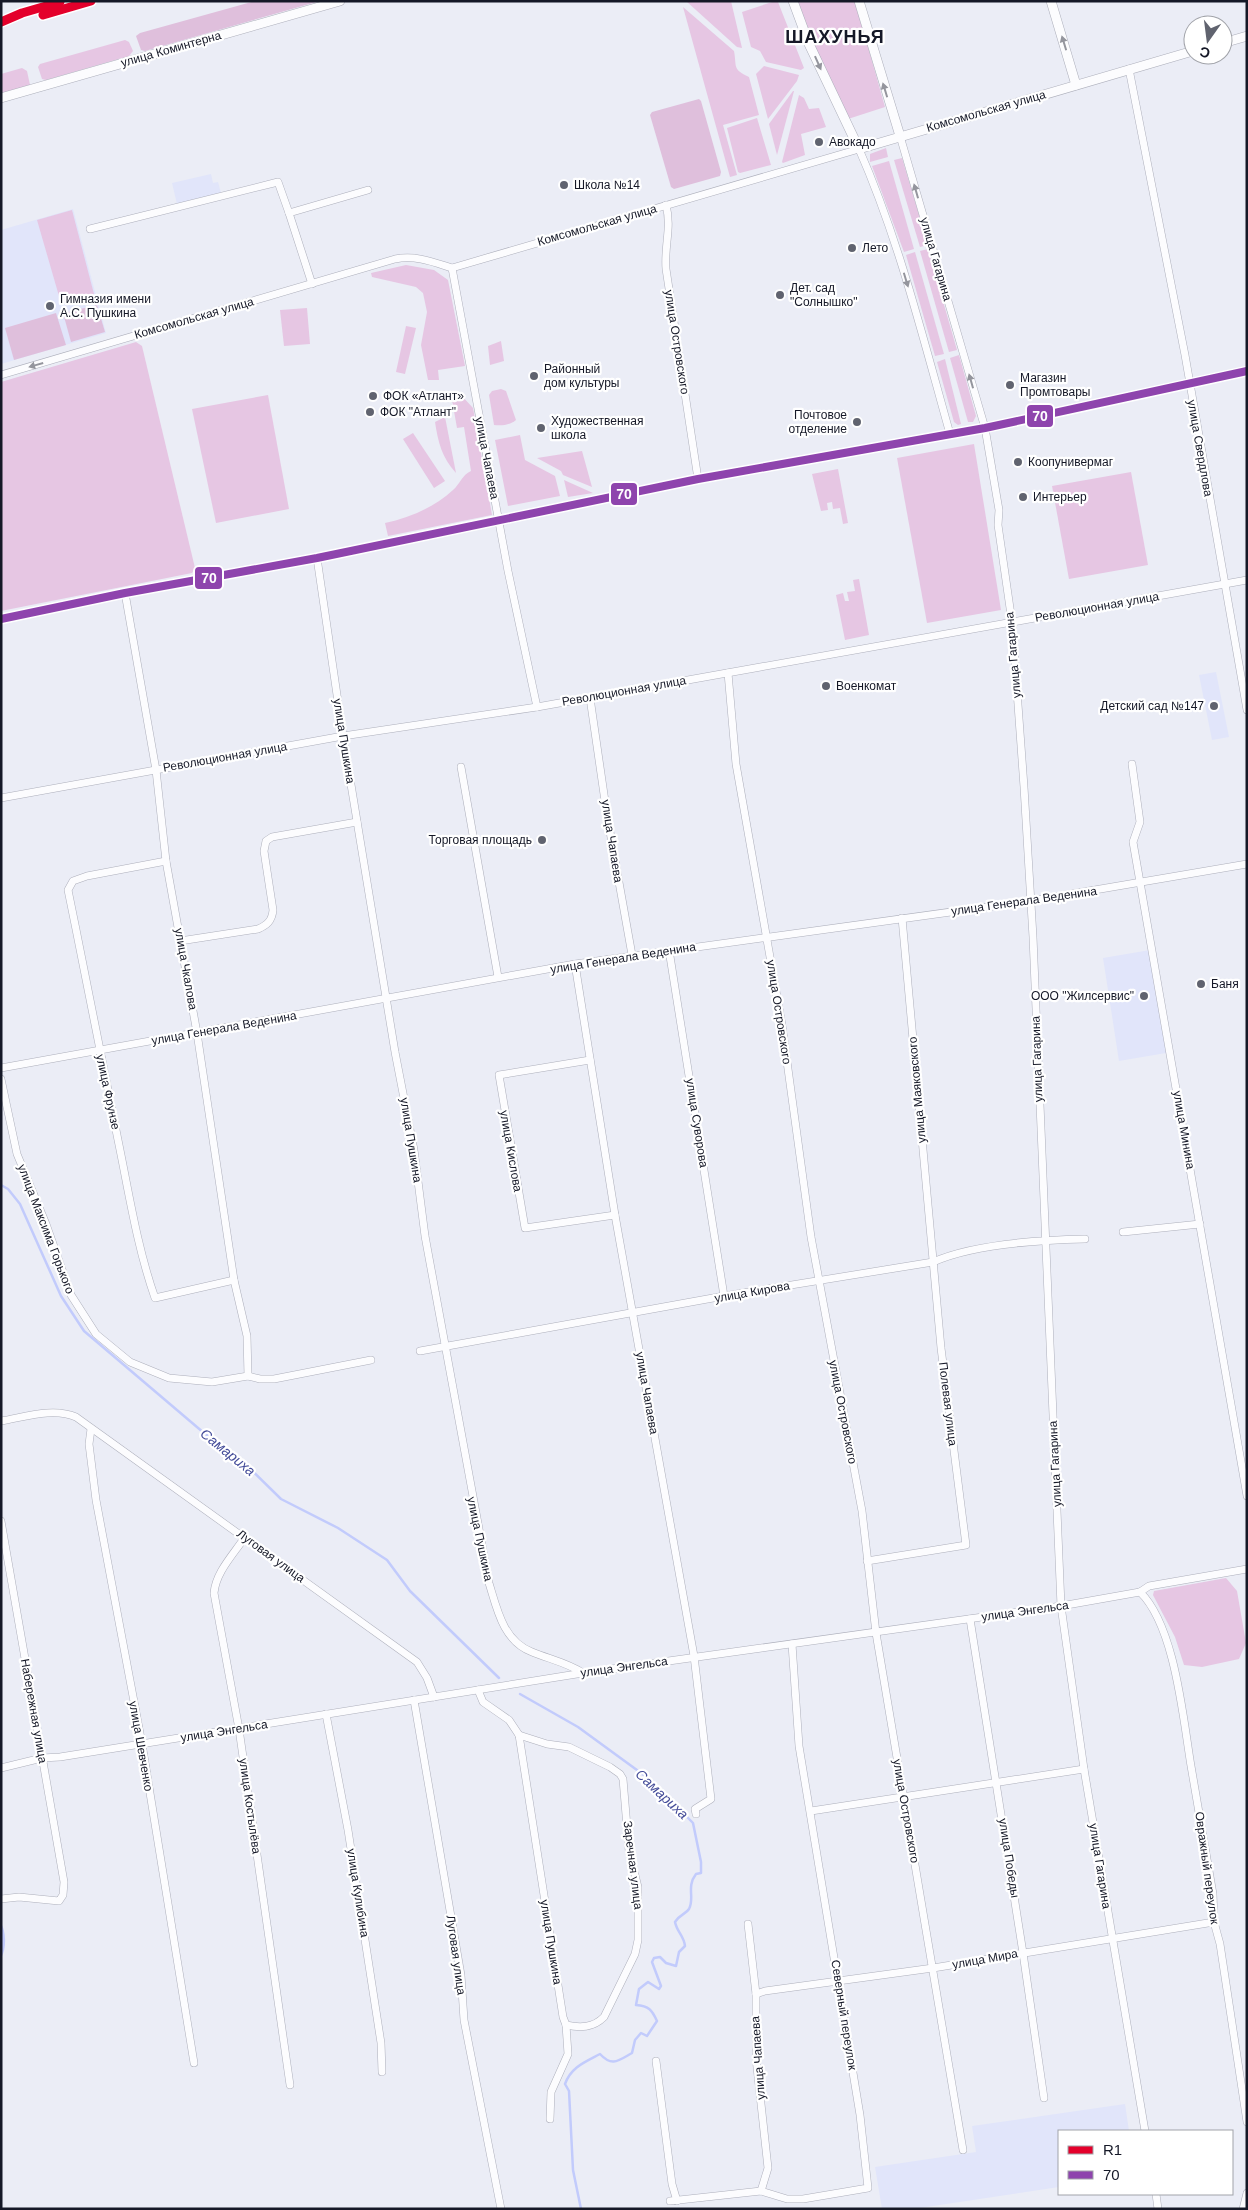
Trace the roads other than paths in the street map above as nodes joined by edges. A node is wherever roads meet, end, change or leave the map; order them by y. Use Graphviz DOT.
graph roads {
  1 [pos="340,1"];
  2 [pos="792,1"];
  3 [pos="859,1"];
  4 [pos="1052,1"];
  5 [pos="1247,36"];
  6 [pos="1233,40"];
  7 [pos="1183,54"];
  8 [pos="1129,70"];
  9 [pos="1076,84"];
  10 [pos="1,98"];
  11 [pos="900,136"];
  12 [pos="858,149"];
  13 [pos="368,190"];
  14 [pos="666,205"];
  15 [pos="289,213"];
  16 [pos="90,230"];
  17 [pos="452,268"];
  18 [pos="312,284"];
  19 [pos="1247,371"];
  20 [pos="1,375"];
  21 [pos="1189,384"];
  22 [pos="985,428"];
  23 [pos="950,434"];
  24 [pos="698,479"];
  25 [pos="499,520"];
  26 [pos="318,558"];
  27 [pos="1247,580"];
  28 [pos="1224,584"];
  29 [pos="125,593"];
  30 [pos="1,619"];
  31 [pos="1012,622"];
  32 [pos="728,673"];
  33 [pos="590,698"];
  34 [pos="537,707"];
  35 [pos="1247,710"];
  36 [pos="343,736"];
  37 [pos="1132,764"];
  38 [pos="461,767"];
  39 [pos="156,770"];
  40 [pos="1,798"];
  41 [pos="357,822"];
  42 [pos="166,861"];
  43 [pos="1247,864"];
  44 [pos="1141,883"];
  45 [pos="1030,901"];
  46 [pos="902,918"];
  47 [pos="767,936"];
  48 [pos="180,941"];
  49 [pos="669,950"];
  50 [pos="632,955"];
  51 [pos="575,964"];
  52 [pos="498,977"];
  53 [pos="386,999"];
  54 [pos="197,1033"];
  55 [pos="100,1050"];
  56 [pos="590,1060"];
  57 [pos="1,1068"];
  58 [pos="1,1079"];
  59 [pos="615,1215"];
  60 [pos="1200,1224"];
  61 [pos="1123,1232"];
  62 [pos="1085,1239"];
  63 [pos="1044,1240"];
  64 [pos="932,1262"];
  65 [pos="234,1280"];
  66 [pos="819,1280"];
  67 [pos="724,1296"];
  68 [pos="634,1314"];
  69 [pos="445,1347"];
  70 [pos="420,1351"];
  71 [pos="371,1360"];
  72 [pos="248,1376"];
  73 [pos="1,1421"];
  74 [pos="92,1429"];
  75 [pos="1247,1496"];
  76 [pos="1,1520"];
  77 [pos="245,1538"];
  78 [pos="867,1561"];
  79 [pos="1247,1569"];
  80 [pos="1140,1592"];
  81 [pos="1061,1606"];
  82 [pos="970,1619"];
  83 [pos="876,1633"];
  84 [pos="792,1644"];
  85 [pos="694,1656"];
  86 [pos="583,1673"];
  87 [pos="478,1690"];
  88 [pos="434,1697"];
  89 [pos="414,1700"];
  90 [pos="326,1714"];
  91 [pos="239,1728"];
  92 [pos="519,1735"];
  93 [pos="142,1744"];
  94 [pos="42,1758"];
  95 [pos="1,1768"];
  96 [pos="1084,1770"];
  97 [pos="997,1784"];
  98 [pos="904,1797"];
  99 [pos="811,1812"];
  100 [pos="696,1814"];
  101 [pos="1,1899"];
  102 [pos="1214,1922"];
  103 [pos="748,1924"];
  104 [pos="1112,1938"];
  105 [pos="1024,1953"];
  106 [pos="932,1968"];
  107 [pos="838,1981"];
  108 [pos="756,1994"];
  109 [pos="566,2025"];
  110 [pos="656,2061"];
  111 [pos="194,2063"];
  112 [pos="382,2072"];
  113 [pos="290,2085"];
  114 [pos="1044,2098"];
  115 [pos="550,2119"];
  116 [pos="1247,2122"];
  117 [pos="1145,2130"];
  118 [pos="963,2150"];
  119 [pos="761,2192"];
  120 [pos="1247,2193"];
  121 [pos="1156,2195"];
  122 [pos="501,2209"];
  123 [pos="1158,2209"];
  124 [pos="1243,2209"];
  1 -- 10 [label="street, улица Коминтерна"];
  2 -- 12 [label="street, one-way"];
  11 -- 3 [label="street, улица Гагарина, one-way"];
  9 -- 4 [label="street, one-way"];
  5 -- 6 [label="street"];
  7 -- 8 [label="street, Комсомольская улица"];
  8 -- 9 [label="street, Комсомольская улица"];
  8 -- 21 [label="street, улица Свердлова"];
  9 -- 11 [label="street, Комсомольская улица"];
  11 -- 12 [label="street, Комсомольская улица"];
  22 -- 11 [label="street, улица Гагарина, one-way"];
  12 -- 14 [label="street, Комсомольская улица"];
  12 -- 23 [label="street, one-way"];
  13 -- 15 [label="street"];
  14 -- 17 [label="street, Комсомольская улица"];
  14 -- 24 [label="street, улица Островского"];
  15 -- 16 [label="street"];
  15 -- 18 [label="street"];
  17 -- 18 [label="street, Комсомольская улица"];
  17 -- 25 [label="street, улица Чапаева"];
  18 -- 20 [label="street, Комсомольская улица, one-way"];
  19 -- 21 [label="street"];
  21 -- 22 [label="street"];
  21 -- 28 [label="street, улица Свердлова"];
  22 -- 23 [label="street"];
  22 -- 31 [label="street, улица Гагарина"];
  23 -- 24 [label="street"];
  24 -- 25 [label="street"];
  25 -- 26 [label="street"];
  25 -- 34 [label="street, улица Чапаева"];
  26 -- 29 [label="street"];
  26 -- 36 [label="street, улица Пушкина"];
  27 -- 28 [label="street, Революционная улица"];
  28 -- 31 [label="street, Революционная улица"];
  28 -- 35 [label="street, улица Свердлова"];
  29 -- 30 [label="street"];
  29 -- 39 [label="street, улица Чкалова"];
  31 -- 32 [label="street, Революционная улица"];
  31 -- 45 [label="street, улица Гагарина"];
  32 -- 33 [label="street, Революционная улица"];
  32 -- 47 [label="street, улица Островского"];
  33 -- 34 [label="street, Революционная улица"];
  33 -- 50 [label="street, улица Чапаева"];
  34 -- 36 [label="street, Революционная улица"];
  36 -- 39 [label="street, Революционная улица"];
  36 -- 41 [label="street, улица Пушкина"];
  37 -- 44 [label="street, улица Минина"];
  38 -- 52 [label="street"];
  39 -- 40 [label="street, Революционная улица"];
  39 -- 42 [label="street, улица Чкалова"];
  41 -- 48 [label="street"];
  41 -- 53 [label="street, улица Пушкина"];
  42 -- 48 [label="street, улица Чкалова"];
  42 -- 55 [label="street, улица Фрунзе"];
  43 -- 44 [label="street, улица Генерала Веденина"];
  44 -- 45 [label="street, улица Генерала Веденина"];
  44 -- 60 [label="street, улица Минина"];
  45 -- 46 [label="street, улица Генерала Веденина"];
  45 -- 63 [label="street, улица Гагарина"];
  46 -- 47 [label="street, улица Генерала Веденина"];
  46 -- 64 [label="street, улица Маяковского"];
  47 -- 49 [label="street, улица Генерала Веденина"];
  47 -- 66 [label="street, улица Островского"];
  48 -- 54 [label="street, улица Чкалова"];
  49 -- 50 [label="street, улица Генерала Веденина"];
  49 -- 67 [label="street, улица Суворова"];
  50 -- 51 [label="street, улица Генерала Веденина"];
  51 -- 52 [label="street, улица Генерала Веденина"];
  51 -- 56 [label="street, улица Чапаева"];
  52 -- 53 [label="street, улица Генерала Веденина"];
  53 -- 54 [label="street, улица Генерала Веденина"];
  53 -- 69 [label="street, улица Пушкина"];
  54 -- 55 [label="street, улица Генерала Веденина"];
  54 -- 65 [label="street, улица Чкалова"];
  55 -- 57 [label="street, улица Генерала Веденина"];
  55 -- 65 [label="street, улица Фрунзе"];
  56 -- 59 [label="street, улица Чапаева"];
  56 -- 59 [label="street, улица Кислова"];
  58 -- 72 [label="street, улица Максима Горького"];
  59 -- 68 [label="street, улица Чапаева"];
  60 -- 61 [label="street"];
  60 -- 75 [label="street, улица Минина"];
  62 -- 63 [label="street, улица Кирова"];
  63 -- 64 [label="street, улица Кирова"];
  63 -- 81 [label="street, улица Гагарина"];
  64 -- 66 [label="street, улица Кирова"];
  64 -- 78 [label="street, Полевая улица"];
  65 -- 72 [label="street, улица Чкалова"];
  66 -- 67 [label="street, улица Кирова"];
  66 -- 78 [label="street, улица Островского"];
  67 -- 68 [label="street, улица Кирова"];
  68 -- 69 [label="street, улица Кирова"];
  68 -- 85 [label="street, улица Чапаева"];
  69 -- 70 [label="street, улица Кирова"];
  69 -- 86 [label="street, улица Пушкина"];
  71 -- 72 [label="street"];
  73 -- 74 [label="street"];
  74 -- 77 [label="street, Луговая улица"];
  74 -- 93 [label="street, улица Шевченко"];
  76 -- 94 [label="street, Набережная улица"];
  77 -- 88 [label="street, Луговая улица"];
  77 -- 91 [label="street, улица Костылёва"];
  78 -- 83 [label="street, улица Островского"];
  79 -- 80 [label="street, улица Энгельса"];
  80 -- 81 [label="street, улица Энгельса"];
  80 -- 102 [label="street, Овражный переулок"];
  81 -- 82 [label="street, улица Энгельса"];
  81 -- 96 [label="street, улица Гагарина"];
  82 -- 83 [label="street, улица Энгельса"];
  82 -- 97 [label="street, улица Победы"];
  83 -- 84 [label="street, улица Энгельса"];
  83 -- 98 [label="street, улица Островского"];
  84 -- 85 [label="street, улица Энгельса"];
  84 -- 99 [label="street, Северный переулок"];
  85 -- 86 [label="street, улица Энгельса"];
  85 -- 100 [label="street, улица Чапаева"];
  86 -- 87 [label="street, улица Энгельса"];
  87 -- 88 [label="street, улица Энгельса"];
  87 -- 92 [label="street"];
  88 -- 89 [label="street, улица Энгельса"];
  89 -- 90 [label="street, улица Энгельса"];
  89 -- 122 [label="street, Луговая улица"];
  90 -- 91 [label="street, улица Энгельса"];
  90 -- 112 [label="street, улица Кулибина"];
  91 -- 93 [label="street, улица Энгельса"];
  91 -- 113 [label="street, улица Костылёва"];
  92 -- 109 [label="street, улица Пушкина"];
  92 -- 109 [label="street, Заречная улица"];
  93 -- 94 [label="street, улица Энгельса"];
  93 -- 111 [label="street, улица Шевченко"];
  94 -- 95 [label="street, улица Энгельса"];
  94 -- 101 [label="street, Набережная улица"];
  96 -- 97 [label="street"];
  96 -- 104 [label="street, улица Гагарина"];
  97 -- 98 [label="street"];
  97 -- 105 [label="street, улица Победы"];
  98 -- 99 [label="street"];
  98 -- 106 [label="street, улица Островского"];
  99 -- 107 [label="street, Северный переулок"];
  102 -- 104 [label="street, улица Мира"];
  102 -- 116 [label="street, Овражный переулок"];
  103 -- 108 [label="street, улица Чапаева"];
  104 -- 105 [label="street, улица Мира"];
  104 -- 117 [label="street, улица Гагарина"];
  105 -- 106 [label="street, улица Мира"];
  105 -- 114 [label="street, улица Победы"];
  106 -- 107 [label="street, улица Мира"];
  106 -- 118 [label="street, улица Островского"];
  107 -- 108 [label="street, улица Мира"];
  107 -- 119 [label="street, Северный переулок"];
  108 -- 119 [label="street, улица Чапаева"];
  109 -- 115 [label="street, улица Пушкина"];
  110 -- 119 [label="street, Северный переулок"];
  120 -- 124 [label="street"];
  121 -- 123 [label="street"];
}
